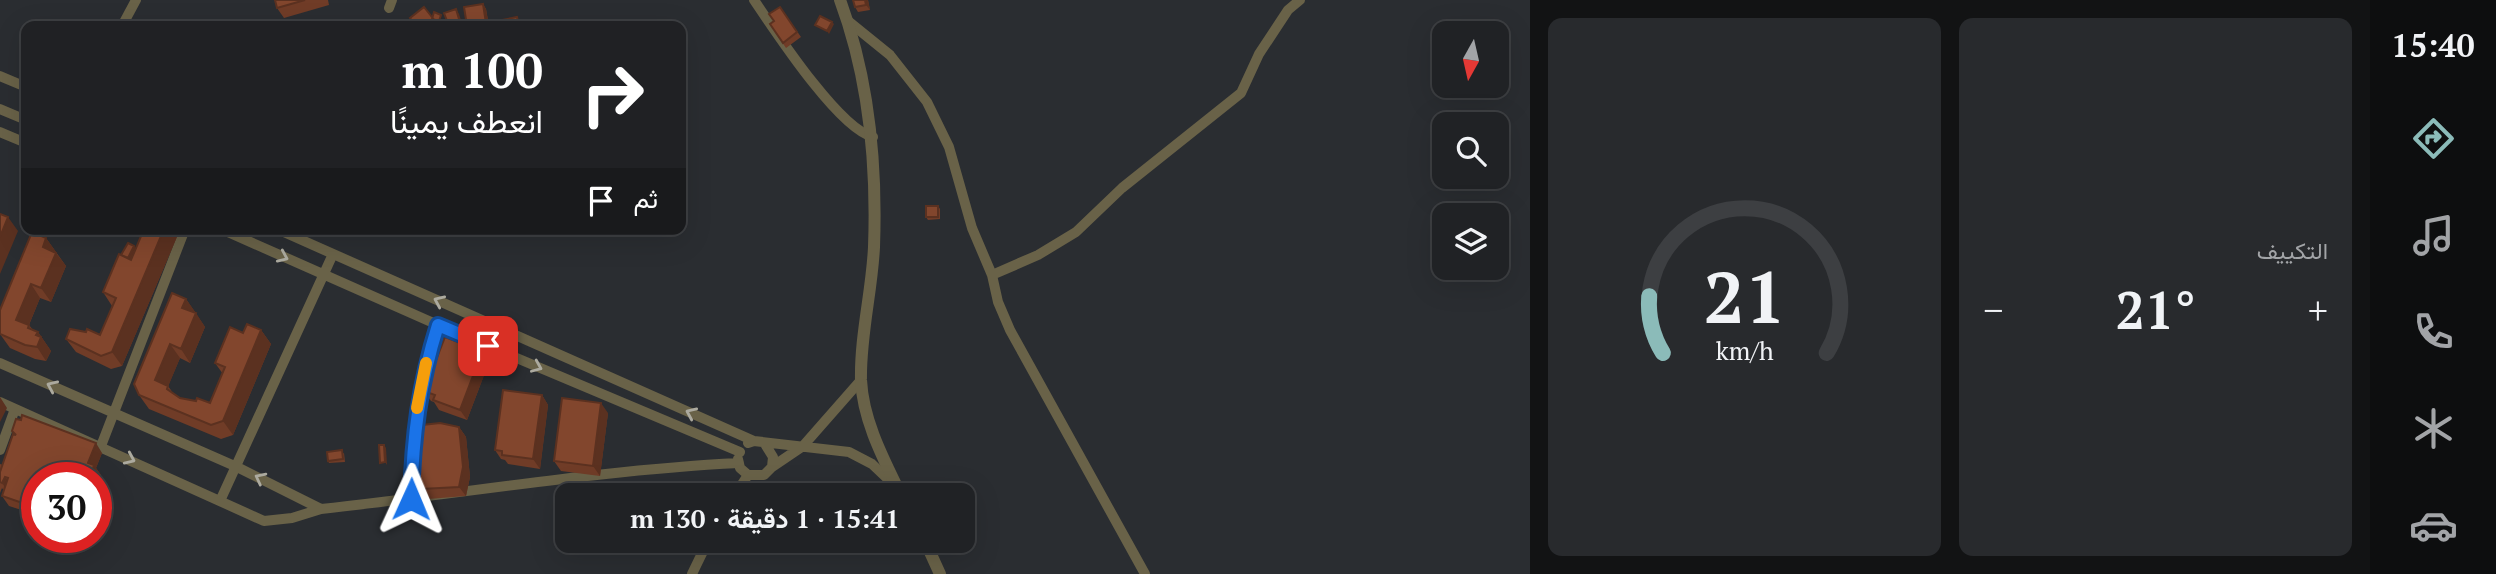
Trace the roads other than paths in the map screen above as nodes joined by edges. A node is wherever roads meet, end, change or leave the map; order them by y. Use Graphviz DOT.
graph roads {
  1 [pos="136,0"];
  2 [pos="754,0"];
  3 [pos="840,0"];
  4 [pos="1300,0"];
  5 [pos="125,21"];
  6 [pos="848,21"];
  7 [pos="0,76"];
  8 [pos="21,85"];
  9 [pos="0,109"];
  10 [pos="21,118"];
  11 [pos="0,131"];
  12 [pos="873,137"];
  13 [pos="21,141"];
  14 [pos="183,235"];
  15 [pos="234,235"];
  16 [pos="290,235"];
  17 [pos="333,254"];
  18 [pos="324,275"];
  19 [pos="992,275"];
  20 [pos="438,325"];
  21 [pos="0,363"];
  22 [pos="861,380"];
  23 [pos="0,402"];
  24 [pos="15,409"];
  25 [pos="113,414"];
  26 [pos="759,442"];
  27 [pos="101,446"];
  28 [pos="803,446"];
  29 [pos="0,450"];
  30 [pos="739,458"];
  31 [pos="237,467"];
  32 [pos="772,467"];
  33 [pos="748,475"];
  34 [pos="743,483"];
  35 [pos="891,483"];
  36 [pos="896,483"];
  37 [pos="411,499"];
  38 [pos="220,501"];
  39 [pos="321,509"];
  40 [pos="702,553"];
  41 [pos="930,553"];
  42 [pos="692,574"];
  43 [pos="940,574"];
  44 [pos="1145,574"];
  1 -- 5 [label="street"];
  2 -- 12 [label="street"];
  3 -- 6 [label="street"];
  4 -- 19 [label="street"];
  6 -- 12 [label="street"];
  6 -- 19 [label="street"];
  7 -- 8 [label="street"];
  9 -- 10 [label="street"];
  11 -- 13 [label="street"];
  12 -- 22 [label="street"];
  14 -- 25 [label="street"];
  15 -- 18 [label="street, one-way"];
  16 -- 17 [label="street"];
  17 -- 18 [label="street"];
  26 -- 17 [label="street, one-way"];
  18 -- 20 [label="street"];
  18 -- 31 [label="street"];
  19 -- 44 [label="street"];
  20 -- 30 [label="street, one-way"];
  20 -- 37 [label="street"];
  25 -- 21 [label="street, one-way"];
  22 -- 28 [label="street"];
  22 -- 36 [label="street"];
  23 -- 24 [label="street"];
  24 -- 27 [label="street"];
  24 -- 29 [label="street"];
  25 -- 27 [label="street"];
  25 -- 31 [label="street"];
  26 -- 28 [label="street"];
  26 -- 30 [label="street"];
  26 -- 32 [label="street"];
  27 -- 38 [label="street, one-way"];
  28 -- 32 [label="street"];
  28 -- 35 [label="street"];
  30 -- 33 [label="street"];
  30 -- 37 [label="street"];
  31 -- 38 [label="street"];
  39 -- 31 [label="street, one-way"];
  32 -- 33 [label="street"];
  33 -- 34 [label="street"];
  37 -- 39 [label="street"];
  38 -- 39 [label="street"];
  40 -- 42 [label="street"];
  41 -- 43 [label="street"];
}
